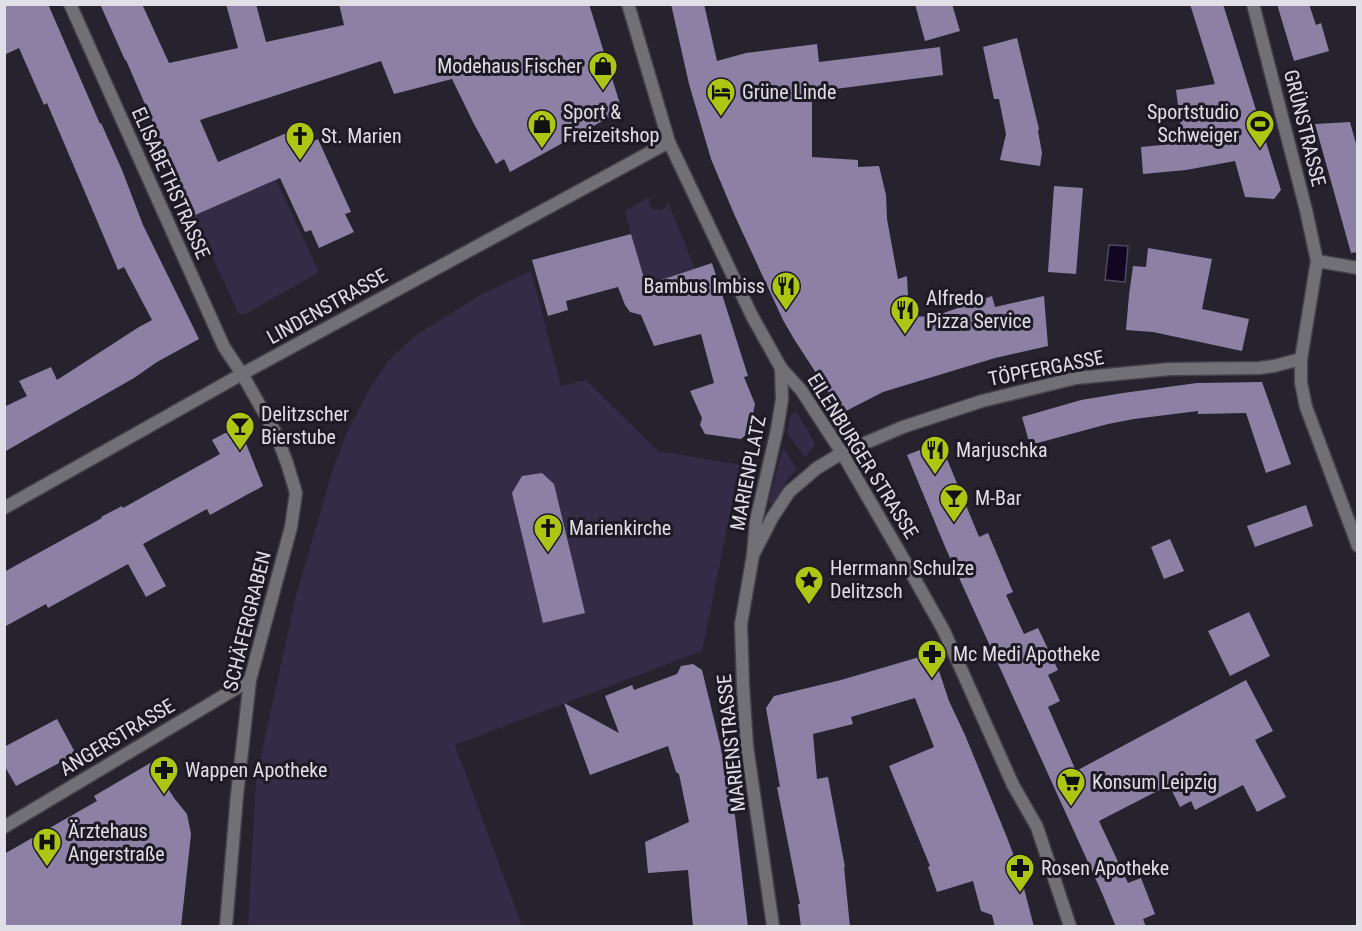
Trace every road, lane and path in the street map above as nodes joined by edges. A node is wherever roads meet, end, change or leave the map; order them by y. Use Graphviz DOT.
graph roads {
  1 [pos="70,4"];
  2 [pos="628,4"];
  3 [pos="1253,4"];
  4 [pos="669,142"];
  5 [pos="1317,261"];
  6 [pos="1358,268"];
  7 [pos="1301,359"];
  8 [pos="782,368"];
  9 [pos="242,374"];
  10 [pos="842,453"];
  11 [pos="4,508"];
  12 [pos="1358,546"];
  13 [pos="753,555"];
  14 [pos="250,680"];
  15 [pos="4,827"];
  16 [pos="226,927"];
  17 [pos="773,927"];
  18 [pos="1070,927"];
  1 -- 9 [label="street, ELISABETHSTRASSE"];
  2 -- 4 [label="street, EILENBURGER STRASSE"];
  3 -- 5 [label="street, GRÜNSTRASSE"];
  4 -- 8 [label="street, EILENBURGER STRASSE"];
  4 -- 9 [label="street, LINDENSTRASSE"];
  5 -- 6 [label="street"];
  5 -- 7 [label="street"];
  7 -- 10 [label="street, TÖPFERGASSE"];
  7 -- 12 [label="street"];
  8 -- 10 [label="street, EILENBURGER STRASSE"];
  8 -- 13 [label="street, MARIENPLATZ"];
  9 -- 11 [label="street, LINDENSTRASSE"];
  9 -- 14 [label="street, SCHÄFERGRABEN"];
  10 -- 13 [label="street, MARIENPLATZ"];
  10 -- 18 [label="street, EILENBURGER STRASSE"];
  13 -- 17 [label="street, MARIENSTRASSE"];
  14 -- 15 [label="street, ANGERSTRASSE"];
  14 -- 16 [label="street, SCHÄFERGRABEN"];
}
